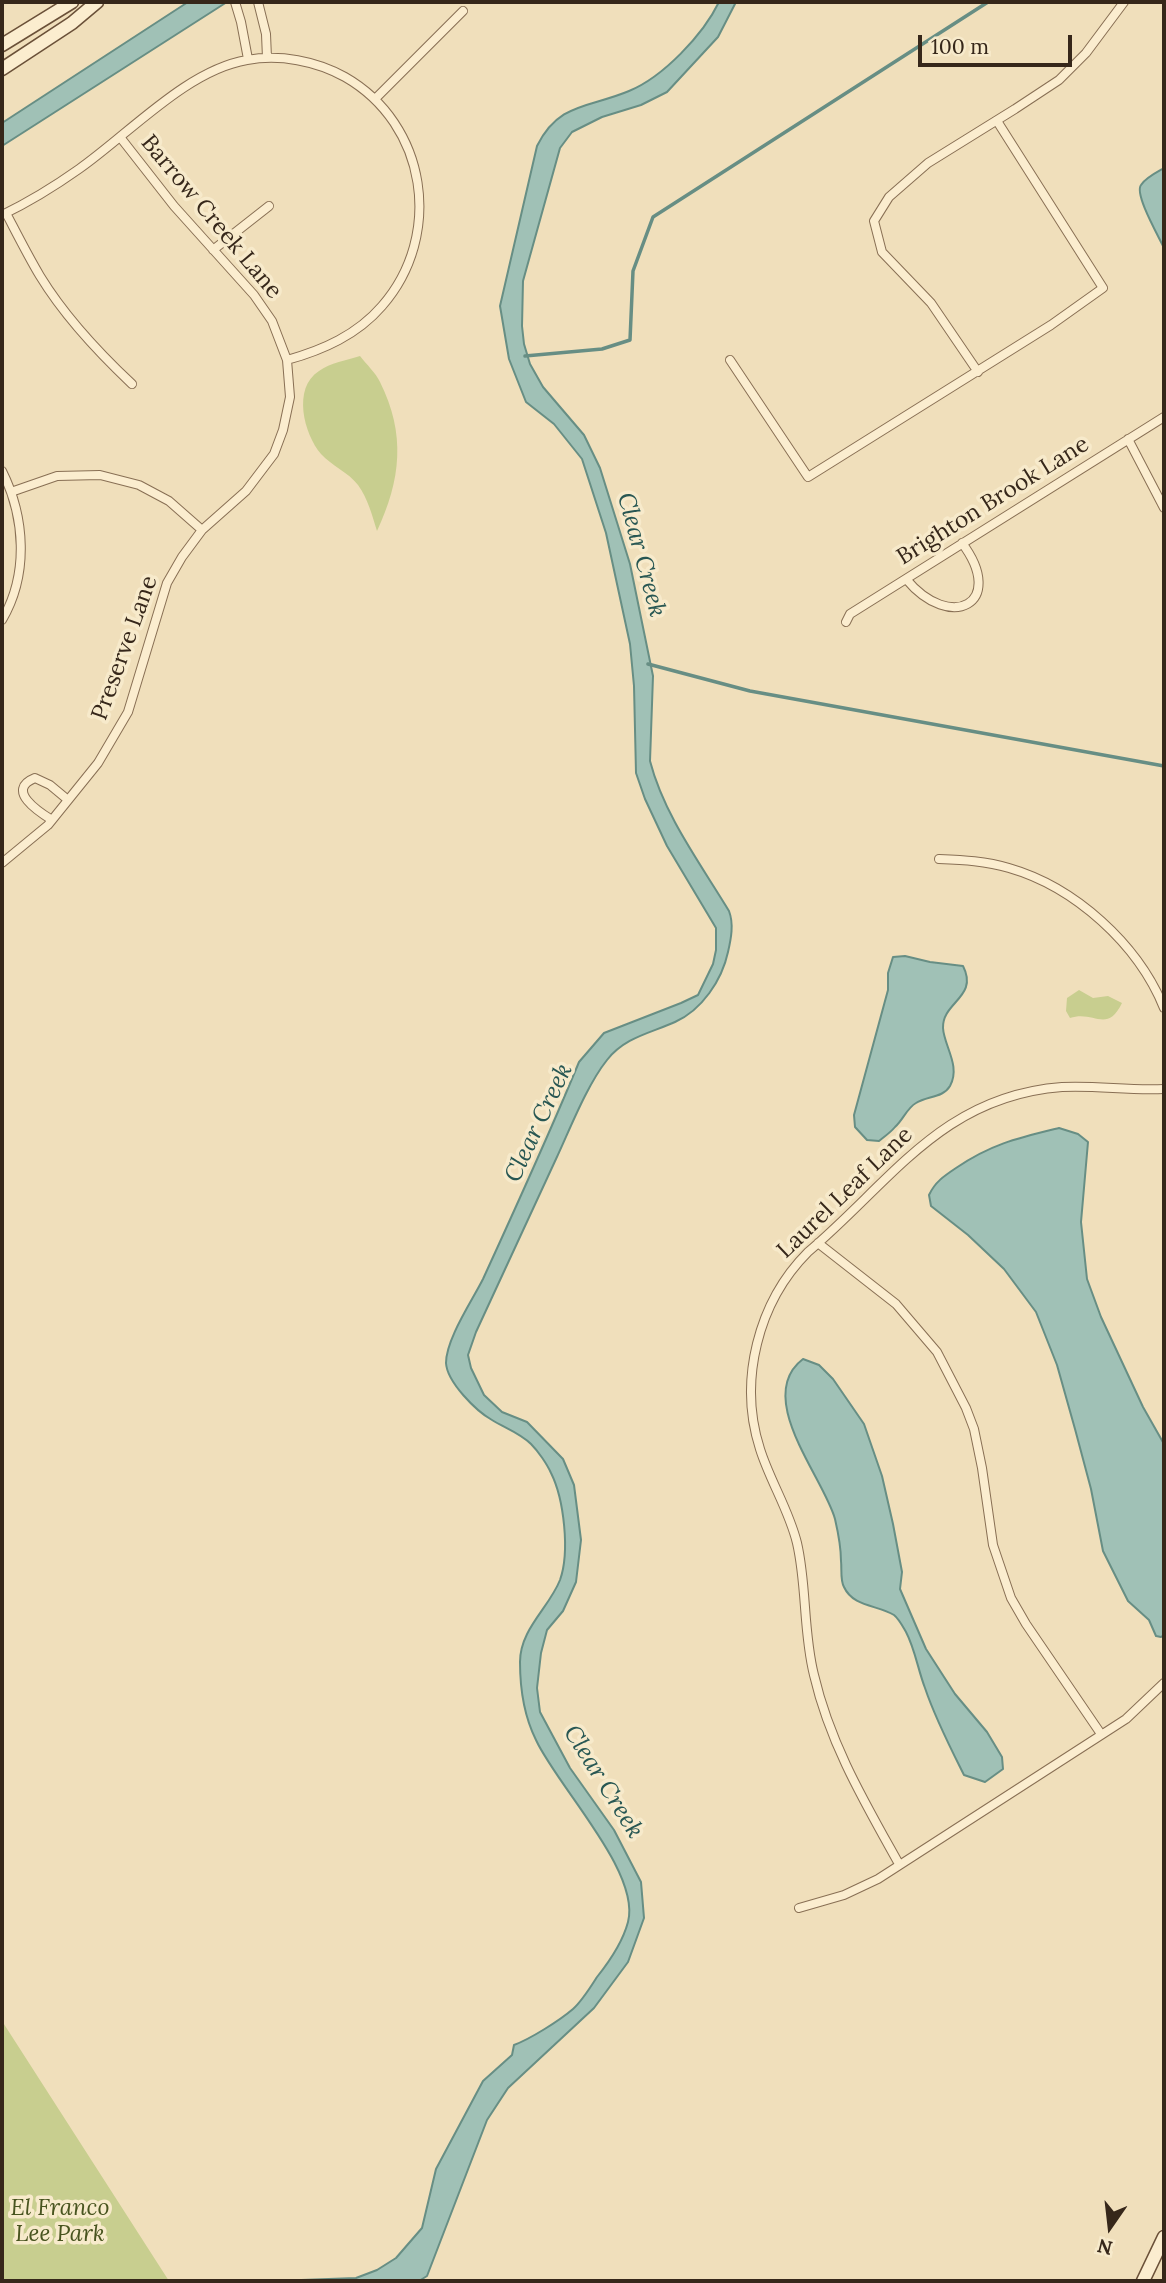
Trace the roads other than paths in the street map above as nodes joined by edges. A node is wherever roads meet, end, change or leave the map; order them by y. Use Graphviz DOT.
graph roads {
  1 [pos="72,2"];
  2 [pos="97,2"];
  3 [pos="235,2"];
  4 [pos="258,2"];
  5 [pos="1124,2"];
  6 [pos="463,11"];
  7 [pos="2,45"];
  8 [pos="267,58"];
  9 [pos="248,59"];
  10 [pos="2,69"];
  11 [pos="375,99"];
  12 [pos="998,121"];
  13 [pos="120,137"];
  14 [pos="269,206"];
  15 [pos="4,214"];
  16 [pos="214,250"];
  17 [pos="287,360"];
  18 [pos="730,360"];
  19 [pos="978,372"];
  20 [pos="132,384"];
  21 [pos="1164,417"];
  22 [pos="1128,439"];
  23 [pos="2,471"];
  24 [pos="11,492"];
  25 [pos="1164,508"];
  26 [pos="202,530"];
  27 [pos="962,543"];
  28 [pos="906,579"];
  29 [pos="2,620"];
  30 [pos="846,622"];
  31 [pos="68,800"];
  32 [pos="52,820"];
  33 [pos="939,859"];
  34 [pos="2,863"];
  35 [pos="1160,990"];
  36 [pos="1164,1008"];
  37 [pos="1164,1089"];
  38 [pos="818,1243"];
  39 [pos="1164,1683"];
  40 [pos="1101,1734"];
  41 [pos="899,1864"];
  42 [pos="799,1908"];
  43 [pos="1164,2237"];
  44 [pos="1143,2281"];
  1 -- 7 [label="main road"];
  2 -- 10 [label="main road"];
  3 -- 9 [label="street"];
  4 -- 8 [label="street"];
  5 -- 12 [label="street"];
  6 -- 11 [label="street"];
  8 -- 9 [label="street"];
  8 -- 11 [label="street"];
  9 -- 13 [label="street"];
  11 -- 17 [label="street"];
  12 -- 19 [label="street"];
  12 -- 19 [label="street"];
  13 -- 15 [label="street"];
  13 -- 16 [label="street, Barrow Creek Lane"];
  14 -- 16 [label="street"];
  15 -- 20 [label="street"];
  16 -- 17 [label="street, Barrow Creek Lane"];
  17 -- 26 [label="street, Preserve Lane"];
  18 -- 19 [label="street"];
  21 -- 22 [label="street, Brighton Brook Lane"];
  22 -- 25 [label="street"];
  22 -- 27 [label="street, Brighton Brook Lane"];
  23 -- 24 [label="street"];
  24 -- 26 [label="street"];
  24 -- 29 [label="street"];
  26 -- 31 [label="street, Preserve Lane"];
  27 -- 28 [label="street, Brighton Brook Lane"];
  27 -- 28 [label="street"];
  28 -- 30 [label="street, Brighton Brook Lane"];
  31 -- 32 [label="street, Preserve Lane"];
  31 -- 32 [label="street"];
  32 -- 34 [label="street, Preserve Lane"];
  33 -- 35 [label="street"];
  35 -- 36 [label="street"];
  37 -- 38 [label="street, Laurel Leaf Lane"];
  38 -- 40 [label="street"];
  38 -- 41 [label="street, Laurel Leaf Lane"];
  39 -- 40 [label="street"];
  40 -- 41 [label="street"];
  41 -- 42 [label="street"];
  43 -- 44 [label="main road"];
}
